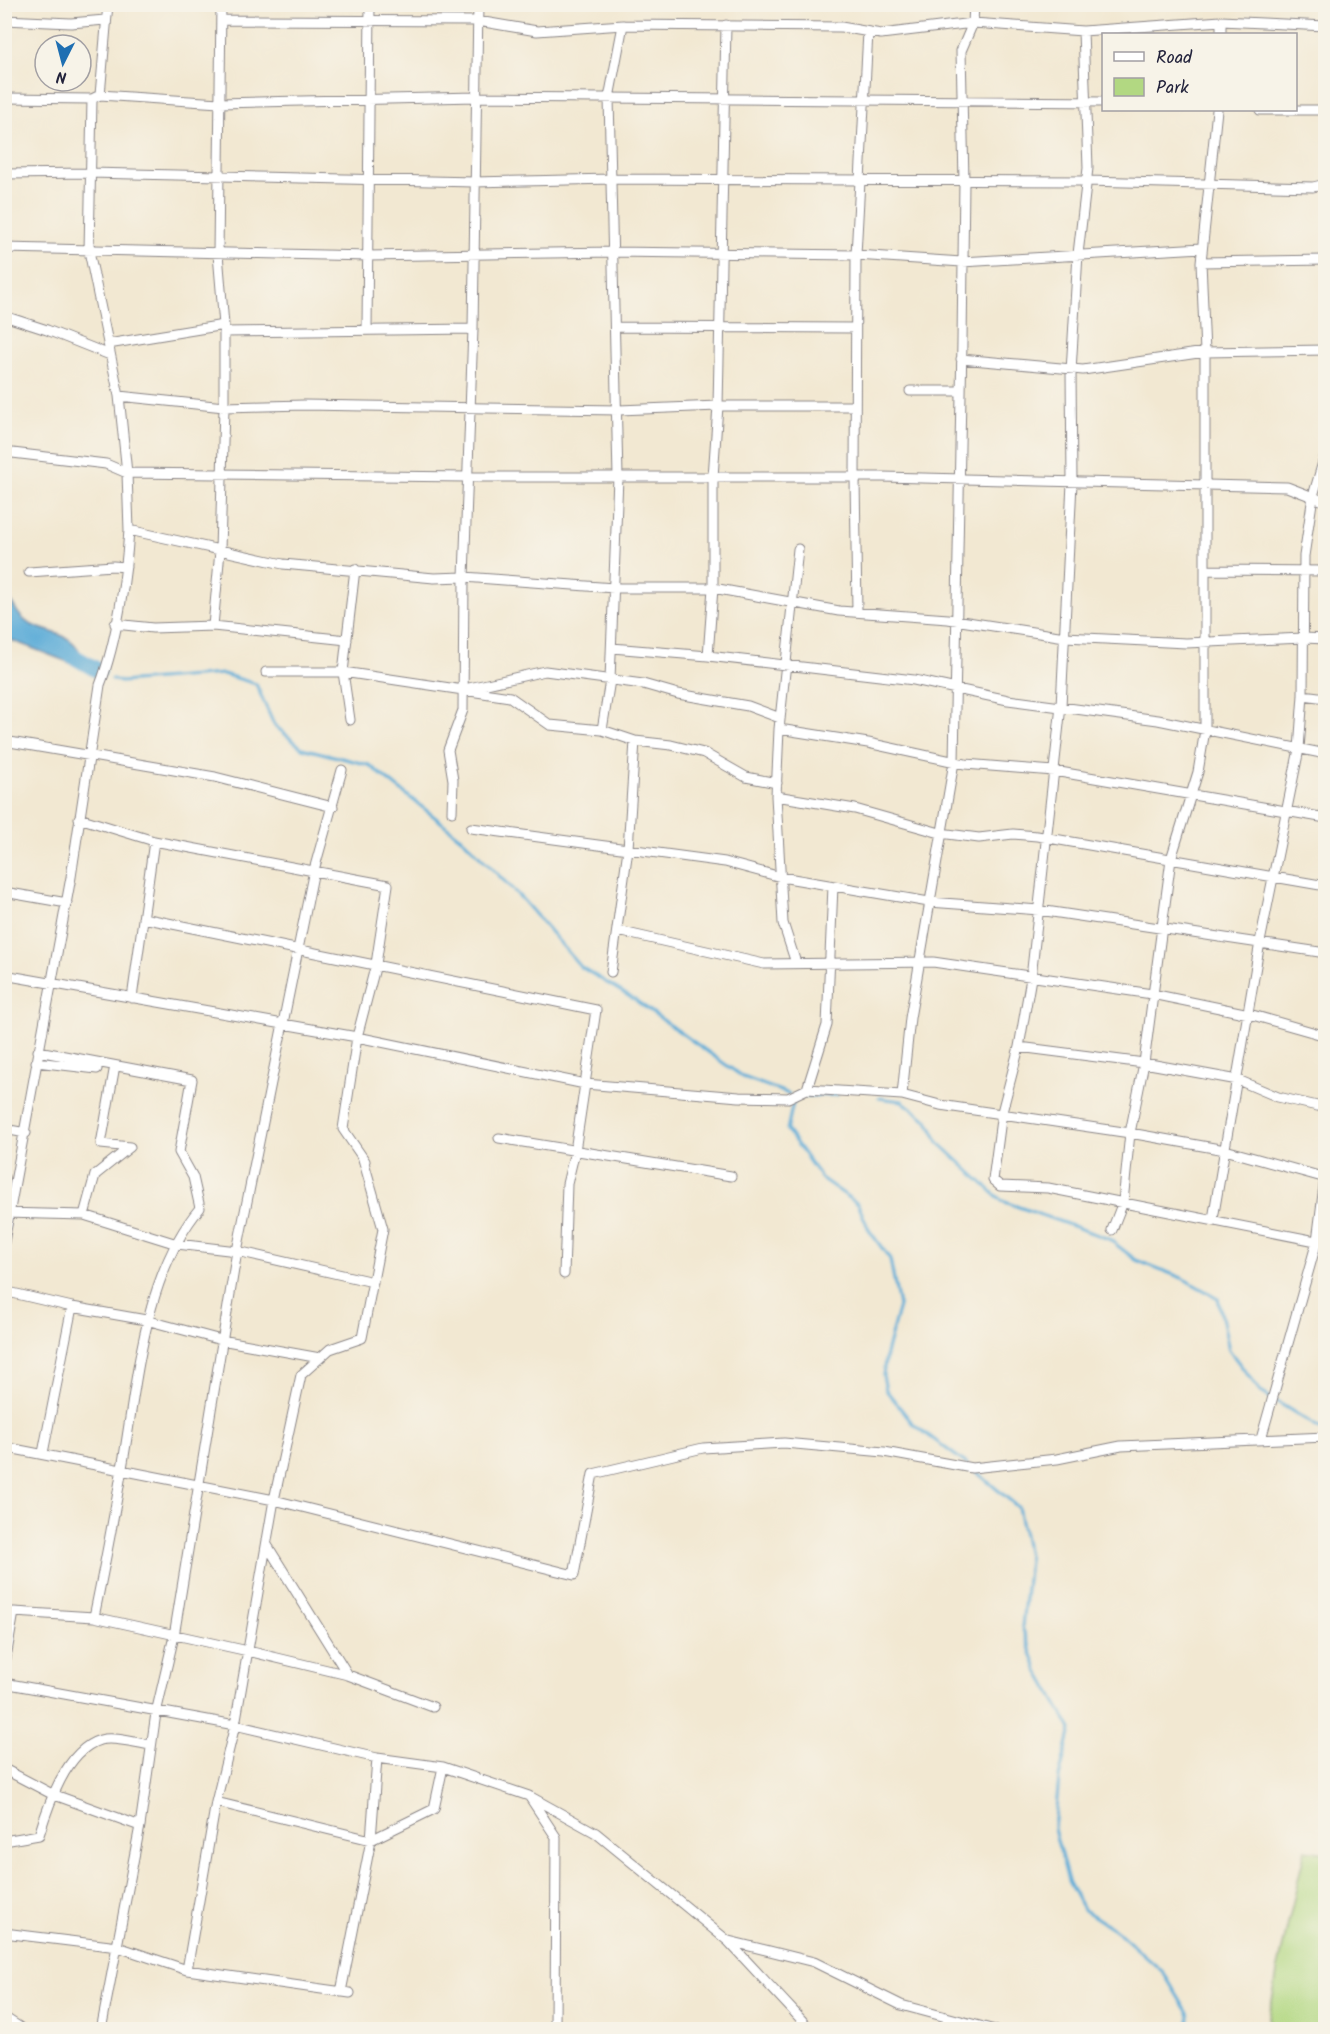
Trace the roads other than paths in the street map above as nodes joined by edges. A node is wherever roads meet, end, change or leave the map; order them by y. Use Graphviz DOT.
graph roads {
  1 [pos="108,4"];
  2 [pos="221,4"];
  3 [pos="370,4"];
  4 [pos="478,4"];
  5 [pos="974,4"];
  6 [pos="4,20"];
  7 [pos="105,20"];
  8 [pos="221,20"];
  9 [pos="478,21"];
  10 [pos="1221,21"];
  11 [pos="369,23"];
  12 [pos="973,23"];
  13 [pos="623,26"];
  14 [pos="726,26"];
  15 [pos="1326,26"];
  16 [pos="1083,31"];
  17 [pos="868,32"];
  18 [pos="1221,33"];
  19 [pos="96,97"];
  20 [pos="476,97"];
  21 [pos="4,98"];
  22 [pos="369,98"];
  23 [pos="609,98"];
  24 [pos="726,99"];
  25 [pos="962,99"];
  26 [pos="865,101"];
  27 [pos="1086,101"];
  28 [pos="1102,102"];
  29 [pos="219,103"];
  30 [pos="1297,110"];
  31 [pos="1326,110"];
  32 [pos="1217,111"];
  33 [pos="90,173"];
  34 [pos="4,174"];
  35 [pos="219,177"];
  36 [pos="368,179"];
  37 [pos="612,179"];
  38 [pos="724,180"];
  39 [pos="860,180"];
  40 [pos="964,181"];
  41 [pos="1087,181"];
  42 [pos="474,182"];
  43 [pos="1209,184"];
  44 [pos="1326,184"];
  45 [pos="4,248"];
  46 [pos="1202,248"];
  47 [pos="89,251"];
  48 [pos="612,252"];
  49 [pos="474,253"];
  50 [pos="722,253"];
  51 [pos="218,254"];
  52 [pos="1078,254"];
  53 [pos="856,255"];
  54 [pos="368,256"];
  55 [pos="1326,260"];
  56 [pos="962,262"];
  57 [pos="1202,262"];
  58 [pos="4,316"];
  59 [pos="720,326"];
  60 [pos="616,327"];
  61 [pos="855,328"];
  62 [pos="224,329"];
  63 [pos="473,329"];
  64 [pos="367,330"];
  65 [pos="108,344"];
  66 [pos="1326,350"];
  67 [pos="1204,352"];
  68 [pos="110,355"];
  69 [pos="962,359"];
  70 [pos="1071,370"];
  71 [pos="910,391"];
  72 [pos="961,391"];
  73 [pos="119,396"];
  74 [pos="718,406"];
  75 [pos="855,406"];
  76 [pos="224,407"];
  77 [pos="470,409"];
  78 [pos="619,410"];
  79 [pos="4,452"];
  80 [pos="1326,452"];
  81 [pos="127,473"];
  82 [pos="221,475"];
  83 [pos="467,477"];
  84 [pos="618,477"];
  85 [pos="713,477"];
  86 [pos="855,478"];
  87 [pos="959,480"];
  88 [pos="1072,483"];
  89 [pos="1204,485"];
  90 [pos="1313,496"];
  91 [pos="1326,502"];
  92 [pos="129,530"];
  93 [pos="798,549"];
  94 [pos="220,550"];
  95 [pos="126,567"];
  96 [pos="355,569"];
  97 [pos="1204,570"];
  98 [pos="1303,570"];
  99 [pos="1326,570"];
  100 [pos="29,572"];
  101 [pos="464,577"];
  102 [pos="615,588"];
  103 [pos="713,588"];
  104 [pos="792,602"];
  105 [pos="857,611"];
  106 [pos="955,621"];
  107 [pos="115,624"];
  108 [pos="213,626"];
  109 [pos="1065,636"];
  110 [pos="1304,638"];
  111 [pos="1326,639"];
  112 [pos="346,640"];
  113 [pos="1204,643"];
  114 [pos="612,648"];
  115 [pos="708,656"];
  116 [pos="786,664"];
  117 [pos="266,672"];
  118 [pos="343,672"];
  119 [pos="610,680"];
  120 [pos="956,688"];
  121 [pos="461,690"];
  122 [pos="1303,695"];
  123 [pos="1326,698"];
  124 [pos="1061,706"];
  125 [pos="780,718"];
  126 [pos="350,720"];
  127 [pos="779,729"];
  128 [pos="602,730"];
  129 [pos="1205,730"];
  130 [pos="4,741"];
  131 [pos="634,741"];
  132 [pos="1299,748"];
  133 [pos="88,754"];
  134 [pos="1326,754"];
  135 [pos="954,762"];
  136 [pos="342,770"];
  137 [pos="1054,771"];
  138 [pos="777,783"];
  139 [pos="1192,793"];
  140 [pos="776,796"];
  141 [pos="333,807"];
  142 [pos="452,812"];
  143 [pos="1287,812"];
  144 [pos="79,818"];
  145 [pos="1326,818"];
  146 [pos="471,828"];
  147 [pos="940,833"];
  148 [pos="1048,839"];
  149 [pos="154,841"];
  150 [pos="628,849"];
  151 [pos="1172,859"];
  152 [pos="314,870"];
  153 [pos="1272,876"];
  154 [pos="781,877"];
  155 [pos="833,886"];
  156 [pos="1326,886"];
  157 [pos="4,892"];
  158 [pos="929,902"];
  159 [pos="67,903"];
  160 [pos="1039,910"];
  161 [pos="143,918"];
  162 [pos="1163,928"];
  163 [pos="618,931"];
  164 [pos="1260,942"];
  165 [pos="298,951"];
  166 [pos="1326,953"];
  167 [pos="830,962"];
  168 [pos="920,962"];
  169 [pos="796,963"];
  170 [pos="376,964"];
  171 [pos="611,972"];
  172 [pos="4,975"];
  173 [pos="1031,978"];
  174 [pos="51,984"];
  175 [pos="1152,994"];
  176 [pos="132,998"];
  177 [pos="1250,1014"];
  178 [pos="283,1024"];
  179 [pos="1326,1036"];
  180 [pos="357,1037"];
  181 [pos="1019,1047"];
  182 [pos="38,1051"];
  183 [pos="36,1062"];
  184 [pos="1144,1063"];
  185 [pos="114,1071"];
  186 [pos="192,1080"];
  187 [pos="1238,1080"];
  188 [pos="585,1084"];
  189 [pos="807,1089"];
  190 [pos="902,1095"];
  191 [pos="1326,1108"];
  192 [pos="1002,1112"];
  193 [pos="4,1129"];
  194 [pos="26,1133"];
  195 [pos="1130,1133"];
  196 [pos="499,1138"];
  197 [pos="1226,1150"];
  198 [pos="575,1151"];
  199 [pos="1325,1175"];
  200 [pos="731,1176"];
  201 [pos="1124,1202"];
  202 [pos="8,1213"];
  203 [pos="84,1215"];
  204 [pos="1213,1219"];
  205 [pos="1112,1230"];
  206 [pos="4,1242"];
  207 [pos="1321,1242"];
  208 [pos="177,1244"];
  209 [pos="237,1251"];
  210 [pos="564,1274"];
  211 [pos="373,1282"];
  212 [pos="4,1291"];
  213 [pos="72,1307"];
  214 [pos="146,1320"];
  215 [pos="221,1340"];
  216 [pos="320,1358"];
  217 [pos="1326,1437"];
  218 [pos="1261,1439"];
  219 [pos="4,1447"];
  220 [pos="43,1453"];
  221 [pos="122,1469"];
  222 [pos="198,1483"];
  223 [pos="274,1500"];
  224 [pos="267,1545"];
  225 [pos="94,1617"];
  226 [pos="174,1636"];
  227 [pos="248,1651"];
  228 [pos="4,1669"];
  229 [pos="348,1675"];
  230 [pos="4,1683"];
  231 [pos="433,1707"];
  232 [pos="156,1713"];
  233 [pos="235,1725"];
  234 [pos="150,1745"];
  235 [pos="377,1758"];
  236 [pos="443,1767"];
  237 [pos="4,1769"];
  238 [pos="52,1794"];
  239 [pos="529,1796"];
  240 [pos="216,1802"];
  241 [pos="140,1826"];
  242 [pos="371,1840"];
  243 [pos="4,1841"];
  244 [pos="4,1933"];
  245 [pos="728,1941"];
  246 [pos="118,1947"];
  247 [pos="187,1970"];
  248 [pos="4,2017"];
  249 [pos="24,2030"];
  250 [pos="101,2030"];
  251 [pos="555,2030"];
  252 [pos="811,2030"];
  253 [pos="995,2030"];
  1 -- 7 [label="street"];
  2 -- 8 [label="street"];
  3 -- 11 [label="street"];
  4 -- 9 [label="street"];
  5 -- 12 [label="street"];
  6 -- 7 [label="street"];
  7 -- 19 [label="street"];
  8 -- 11 [label="street"];
  8 -- 29 [label="street"];
  9 -- 11 [label="street"];
  9 -- 13 [label="street"];
  9 -- 20 [label="street"];
  10 -- 15 [label="street"];
  10 -- 16 [label="street"];
  10 -- 18 [label="street"];
  11 -- 22 [label="street"];
  12 -- 16 [label="street"];
  12 -- 17 [label="street"];
  12 -- 25 [label="street"];
  13 -- 14 [label="street"];
  13 -- 23 [label="street"];
  14 -- 17 [label="street"];
  14 -- 24 [label="street"];
  16 -- 27 [label="street"];
  17 -- 26 [label="street"];
  19 -- 21 [label="street"];
  19 -- 29 [label="street"];
  19 -- 33 [label="street"];
  20 -- 22 [label="street"];
  20 -- 23 [label="street"];
  20 -- 42 [label="street"];
  22 -- 29 [label="street"];
  22 -- 36 [label="street"];
  23 -- 24 [label="street"];
  23 -- 37 [label="street"];
  24 -- 26 [label="street"];
  24 -- 38 [label="street"];
  25 -- 26 [label="street"];
  25 -- 27 [label="street"];
  25 -- 40 [label="street"];
  26 -- 39 [label="street"];
  27 -- 28 [label="street"];
  27 -- 41 [label="street"];
  29 -- 35 [label="street"];
  30 -- 31 [label="street"];
  32 -- 43 [label="street"];
  33 -- 34 [label="street"];
  33 -- 35 [label="street"];
  33 -- 47 [label="street"];
  35 -- 36 [label="street"];
  35 -- 51 [label="street"];
  36 -- 42 [label="street"];
  36 -- 54 [label="street"];
  37 -- 38 [label="street"];
  37 -- 42 [label="street"];
  37 -- 48 [label="street"];
  38 -- 39 [label="street"];
  38 -- 50 [label="street"];
  39 -- 40 [label="street"];
  39 -- 53 [label="street"];
  40 -- 41 [label="street"];
  40 -- 56 [label="street"];
  41 -- 43 [label="street"];
  41 -- 52 [label="street"];
  42 -- 49 [label="street"];
  43 -- 44 [label="street"];
  43 -- 46 [label="street"];
  45 -- 47 [label="street"];
  46 -- 52 [label="street"];
  46 -- 57 [label="street"];
  47 -- 51 [label="street"];
  47 -- 65 [label="street"];
  48 -- 49 [label="street"];
  48 -- 50 [label="street"];
  48 -- 60 [label="street"];
  49 -- 54 [label="street"];
  49 -- 63 [label="street"];
  50 -- 53 [label="street"];
  50 -- 59 [label="street"];
  51 -- 54 [label="street"];
  51 -- 62 [label="street"];
  52 -- 56 [label="street"];
  52 -- 70 [label="street"];
  53 -- 56 [label="street"];
  53 -- 61 [label="street"];
  54 -- 64 [label="street"];
  55 -- 57 [label="street"];
  56 -- 69 [label="street"];
  57 -- 67 [label="street"];
  58 -- 68 [label="street"];
  59 -- 60 [label="street"];
  59 -- 61 [label="street"];
  59 -- 74 [label="street"];
  60 -- 78 [label="street"];
  61 -- 75 [label="street"];
  62 -- 64 [label="street"];
  62 -- 65 [label="street"];
  62 -- 76 [label="street"];
  63 -- 64 [label="street"];
  63 -- 77 [label="street"];
  65 -- 68 [label="street"];
  66 -- 67 [label="street"];
  67 -- 70 [label="street"];
  67 -- 89 [label="street"];
  68 -- 73 [label="street"];
  69 -- 70 [label="street"];
  69 -- 72 [label="street"];
  70 -- 88 [label="street"];
  71 -- 72 [label="street"];
  72 -- 87 [label="street"];
  73 -- 76 [label="street"];
  73 -- 81 [label="street"];
  74 -- 75 [label="street"];
  74 -- 78 [label="street"];
  74 -- 85 [label="street"];
  75 -- 86 [label="street"];
  76 -- 77 [label="street"];
  76 -- 82 [label="street"];
  77 -- 78 [label="street"];
  77 -- 83 [label="street"];
  78 -- 84 [label="street"];
  79 -- 81 [label="street"];
  80 -- 90 [label="street"];
  81 -- 82 [label="street"];
  81 -- 92 [label="street"];
  82 -- 83 [label="street"];
  82 -- 94 [label="street"];
  83 -- 84 [label="street"];
  83 -- 101 [label="street"];
  84 -- 85 [label="street"];
  84 -- 102 [label="street"];
  85 -- 86 [label="street"];
  85 -- 103 [label="street"];
  86 -- 87 [label="street"];
  86 -- 105 [label="street"];
  87 -- 88 [label="street"];
  87 -- 106 [label="street"];
  88 -- 89 [label="street"];
  88 -- 109 [label="street"];
  89 -- 90 [label="street"];
  89 -- 97 [label="street"];
  90 -- 91 [label="street"];
  90 -- 98 [label="street"];
  92 -- 94 [label="street"];
  92 -- 95 [label="street"];
  93 -- 104 [label="street"];
  94 -- 96 [label="street"];
  94 -- 108 [label="street"];
  95 -- 100 [label="street"];
  95 -- 107 [label="street"];
  96 -- 101 [label="street"];
  96 -- 112 [label="street"];
  97 -- 98 [label="street"];
  97 -- 113 [label="street"];
  98 -- 99 [label="street"];
  98 -- 110 [label="street"];
  101 -- 102 [label="street"];
  101 -- 121 [label="street"];
  102 -- 103 [label="street"];
  102 -- 114 [label="street"];
  103 -- 104 [label="street"];
  103 -- 115 [label="street"];
  104 -- 105 [label="street"];
  104 -- 116 [label="street"];
  105 -- 106 [label="street"];
  106 -- 109 [label="street"];
  106 -- 120 [label="street"];
  107 -- 108 [label="street"];
  107 -- 133 [label="street"];
  108 -- 112 [label="street"];
  109 -- 113 [label="street"];
  109 -- 124 [label="street"];
  110 -- 111 [label="street"];
  110 -- 113 [label="street"];
  110 -- 122 [label="street"];
  112 -- 118 [label="street"];
  113 -- 129 [label="street"];
  114 -- 115 [label="street"];
  114 -- 119 [label="street"];
  115 -- 116 [label="street"];
  116 -- 120 [label="street"];
  116 -- 125 [label="street"];
  117 -- 118 [label="street"];
  118 -- 121 [label="street"];
  118 -- 126 [label="street"];
  119 -- 121 [label="street"];
  119 -- 125 [label="street"];
  119 -- 128 [label="street"];
  120 -- 124 [label="street"];
  120 -- 135 [label="street"];
  121 -- 128 [label="street"];
  121 -- 142 [label="street"];
  122 -- 123 [label="street"];
  122 -- 132 [label="street"];
  124 -- 129 [label="street"];
  124 -- 137 [label="street"];
  125 -- 127 [label="street"];
  127 -- 135 [label="street"];
  127 -- 138 [label="street"];
  128 -- 131 [label="street"];
  129 -- 132 [label="street"];
  129 -- 139 [label="street"];
  130 -- 133 [label="street"];
  131 -- 138 [label="street"];
  131 -- 150 [label="street"];
  132 -- 134 [label="street"];
  132 -- 143 [label="street"];
  133 -- 141 [label="street"];
  133 -- 144 [label="street"];
  135 -- 137 [label="street"];
  135 -- 147 [label="street"];
  136 -- 141 [label="street"];
  137 -- 139 [label="street"];
  137 -- 148 [label="street"];
  138 -- 140 [label="street"];
  139 -- 143 [label="street"];
  139 -- 151 [label="street"];
  140 -- 147 [label="street"];
  140 -- 154 [label="street"];
  141 -- 152 [label="street"];
  143 -- 145 [label="street"];
  143 -- 153 [label="street"];
  144 -- 149 [label="street"];
  144 -- 159 [label="street"];
  146 -- 150 [label="street"];
  147 -- 148 [label="street"];
  147 -- 158 [label="street"];
  148 -- 151 [label="street"];
  148 -- 160 [label="street"];
  149 -- 152 [label="street"];
  149 -- 161 [label="street"];
  150 -- 154 [label="street"];
  150 -- 163 [label="street"];
  151 -- 153 [label="street"];
  151 -- 162 [label="street"];
  152 -- 165 [label="street"];
  152 -- 170 [label="street"];
  153 -- 156 [label="street"];
  153 -- 164 [label="street"];
  154 -- 155 [label="street"];
  154 -- 169 [label="street"];
  155 -- 158 [label="street"];
  155 -- 167 [label="street"];
  157 -- 159 [label="street"];
  158 -- 160 [label="street"];
  158 -- 168 [label="street"];
  159 -- 174 [label="street"];
  160 -- 162 [label="street"];
  160 -- 173 [label="street"];
  161 -- 165 [label="street"];
  161 -- 176 [label="street"];
  162 -- 164 [label="street"];
  162 -- 175 [label="street"];
  163 -- 169 [label="street"];
  163 -- 171 [label="street"];
  164 -- 166 [label="street"];
  164 -- 177 [label="street"];
  165 -- 170 [label="street"];
  165 -- 178 [label="street"];
  167 -- 168 [label="street"];
  167 -- 169 [label="street"];
  167 -- 189 [label="street"];
  168 -- 173 [label="street"];
  168 -- 190 [label="street"];
  170 -- 180 [label="street"];
  170 -- 188 [label="street"];
  172 -- 174 [label="street"];
  173 -- 175 [label="street"];
  173 -- 181 [label="street"];
  174 -- 176 [label="street"];
  174 -- 182 [label="street"];
  175 -- 177 [label="street"];
  175 -- 184 [label="street"];
  176 -- 178 [label="street"];
  177 -- 179 [label="street"];
  177 -- 187 [label="street"];
  178 -- 180 [label="street"];
  178 -- 209 [label="street"];
  180 -- 188 [label="street"];
  180 -- 211 [label="street"];
  181 -- 184 [label="street"];
  181 -- 192 [label="street"];
  182 -- 183 [label="street"];
  182 -- 186 [label="street"];
  183 -- 185 [label="street"];
  183 -- 194 [label="street"];
  184 -- 187 [label="street"];
  184 -- 195 [label="street"];
  185 -- 186 [label="street"];
  185 -- 203 [label="street"];
  186 -- 208 [label="street"];
  187 -- 191 [label="street"];
  187 -- 197 [label="street"];
  188 -- 189 [label="street"];
  188 -- 198 [label="street"];
  189 -- 190 [label="street"];
  190 -- 192 [label="street"];
  192 -- 195 [label="street"];
  192 -- 201 [label="street"];
  193 -- 194 [label="street"];
  194 -- 202 [label="street"];
  195 -- 197 [label="street"];
  195 -- 201 [label="street"];
  196 -- 198 [label="street"];
  197 -- 199 [label="street"];
  197 -- 204 [label="street"];
  198 -- 200 [label="street"];
  198 -- 210 [label="street"];
  199 -- 207 [label="street"];
  201 -- 204 [label="street"];
  201 -- 205 [label="street"];
  202 -- 203 [label="street"];
  202 -- 206 [label="street"];
  203 -- 208 [label="street"];
  204 -- 207 [label="street"];
  207 -- 218 [label="street"];
  208 -- 209 [label="street"];
  208 -- 214 [label="street"];
  209 -- 211 [label="street"];
  209 -- 215 [label="street"];
  211 -- 216 [label="street"];
  212 -- 213 [label="street"];
  213 -- 214 [label="street"];
  213 -- 220 [label="street"];
  214 -- 215 [label="street"];
  214 -- 221 [label="street"];
  215 -- 216 [label="street"];
  215 -- 222 [label="street"];
  216 -- 223 [label="street"];
  217 -- 218 [label="street"];
  218 -- 223 [label="street"];
  219 -- 220 [label="street"];
  220 -- 221 [label="street"];
  221 -- 222 [label="street"];
  221 -- 225 [label="street"];
  222 -- 223 [label="street"];
  222 -- 226 [label="street"];
  223 -- 224 [label="street"];
  224 -- 227 [label="street"];
  224 -- 229 [label="street"];
  225 -- 226 [label="street"];
  225 -- 228 [label="street"];
  226 -- 227 [label="street"];
  226 -- 232 [label="street"];
  227 -- 229 [label="street"];
  227 -- 233 [label="street"];
  229 -- 231 [label="street"];
  230 -- 232 [label="street"];
  232 -- 233 [label="street"];
  232 -- 234 [label="street"];
  233 -- 235 [label="street"];
  233 -- 240 [label="street"];
  234 -- 238 [label="street"];
  234 -- 241 [label="street"];
  235 -- 236 [label="street"];
  235 -- 242 [label="street"];
  236 -- 239 [label="street"];
  236 -- 242 [label="street"];
  237 -- 238 [label="street"];
  238 -- 241 [label="street"];
  238 -- 243 [label="street"];
  239 -- 245 [label="street"];
  239 -- 251 [label="street"];
  240 -- 242 [label="street"];
  240 -- 247 [label="street"];
  241 -- 246 [label="street"];
  242 -- 247 [label="street"];
  244 -- 246 [label="street"];
  245 -- 252 [label="street"];
  245 -- 253 [label="street"];
  246 -- 247 [label="street"];
  246 -- 250 [label="street"];
  248 -- 249 [label="street"];
}
